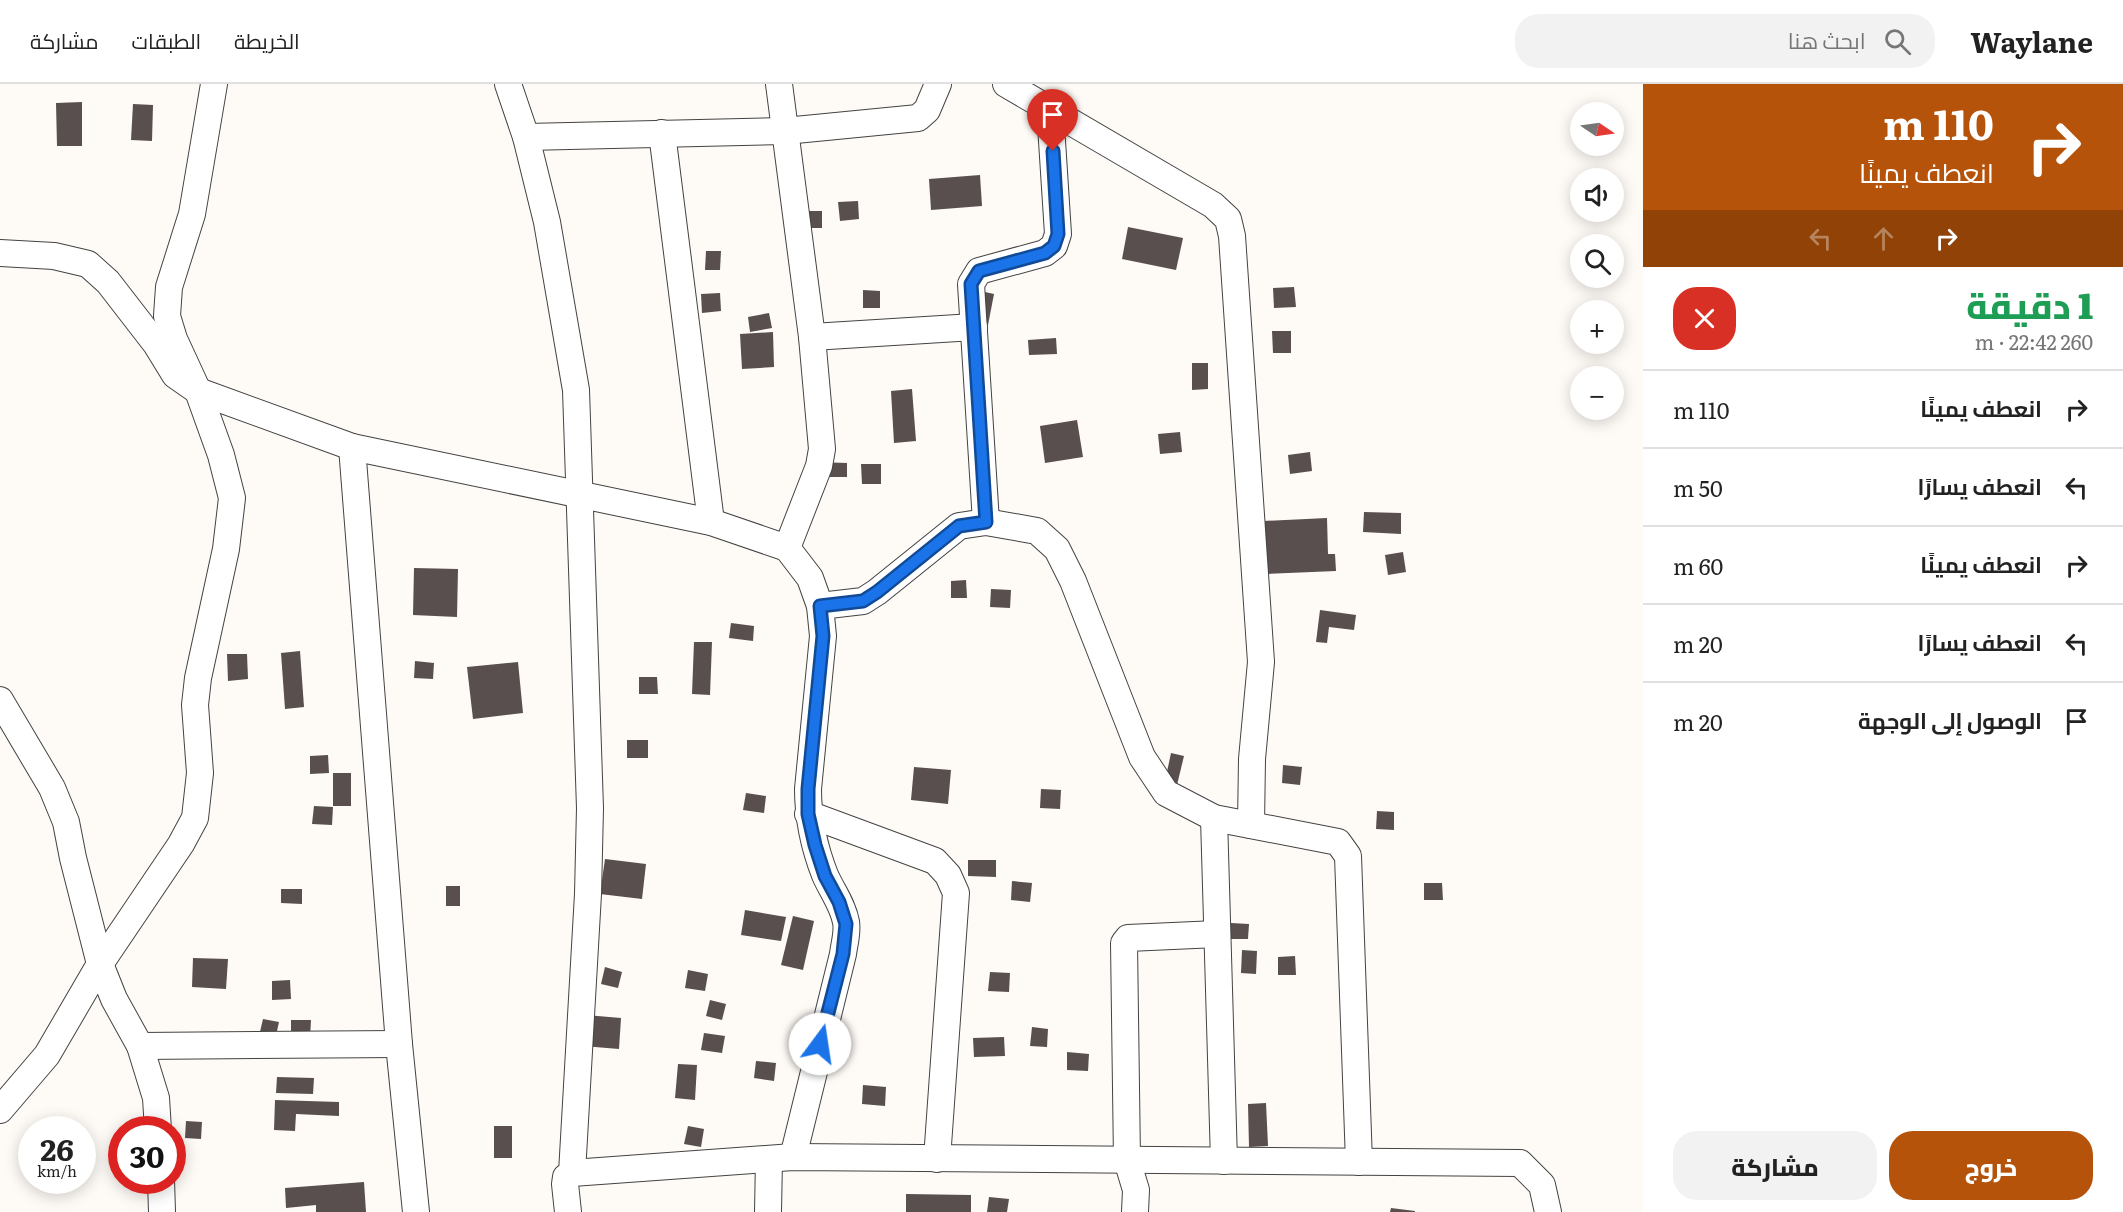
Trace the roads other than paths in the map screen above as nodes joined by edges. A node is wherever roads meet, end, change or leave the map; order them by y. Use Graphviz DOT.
graph roads {
  1 [pos="214,84"];
  2 [pos="508,84"];
  3 [pos="779,84"];
  4 [pos="938,84"];
  5 [pos="1006,84"];
  6 [pos="1050,110"];
  7 [pos="785,130"];
  8 [pos="662,134"];
  9 [pos="526,137"];
  10 [pos="0,253"];
  11 [pos="974,327"];
  12 [pos="812,337"];
  13 [pos="198,391"];
  14 [pos="352,447"];
  15 [pos="580,494"];
  16 [pos="711,522"];
  17 [pos="986,522"];
  18 [pos="787,548"];
  19 [pos="820,606"];
  20 [pos="0,700"];
  21 [pos="808,814"];
  22 [pos="1214,818"];
  23 [pos="1251,825"];
  24 [pos="1217,934"];
  25 [pos="100,964"];
  26 [pos="399,1044"];
  27 [pos="140,1046"];
  28 [pos="0,1110"];
  29 [pos="157,1116"];
  30 [pos="781,1158"];
  31 [pos="937,1159"];
  32 [pos="1127,1160"];
  33 [pos="1224,1161"];
  34 [pos="1359,1162"];
  35 [pos="572,1173"];
  36 [pos="161,1194"];
  37 [pos="162,1212"];
  38 [pos="416,1212"];
  39 [pos="568,1212"];
  40 [pos="768,1212"];
  41 [pos="1135,1212"];
  42 [pos="1548,1212"];
  1 -- 13 [label="street"];
  2 -- 9 [label="street"];
  3 -- 7 [label="street"];
  4 -- 7 [label="street"];
  5 -- 6 [label="street"];
  6 -- 11 [label="street"];
  6 -- 23 [label="street"];
  7 -- 8 [label="street"];
  7 -- 12 [label="street"];
  8 -- 9 [label="street"];
  8 -- 16 [label="street"];
  9 -- 15 [label="street"];
  10 -- 13 [label="street"];
  11 -- 12 [label="street"];
  11 -- 17 [label="street"];
  12 -- 18 [label="street"];
  13 -- 14 [label="street"];
  13 -- 25 [label="street"];
  14 -- 15 [label="street"];
  14 -- 26 [label="street"];
  15 -- 16 [label="street"];
  15 -- 35 [label="street"];
  16 -- 18 [label="street"];
  17 -- 19 [label="street"];
  17 -- 22 [label="street"];
  18 -- 19 [label="street"];
  19 -- 21 [label="street"];
  20 -- 25 [label="street"];
  21 -- 30 [label="street"];
  21 -- 31 [label="street"];
  22 -- 23 [label="street"];
  22 -- 24 [label="street"];
  23 -- 34 [label="street"];
  24 -- 32 [label="street"];
  24 -- 33 [label="street"];
  25 -- 27 [label="street"];
  25 -- 28 [label="street"];
  26 -- 27 [label="street"];
  26 -- 38 [label="street"];
  27 -- 29 [label="street"];
  30 -- 31 [label="street"];
  30 -- 35 [label="street"];
  30 -- 40 [label="street"];
  31 -- 32 [label="street"];
  32 -- 33 [label="street"];
  32 -- 41 [label="street"];
  33 -- 34 [label="street"];
  34 -- 42 [label="street"];
  35 -- 39 [label="street"];
  36 -- 37 [label="street"];
}
